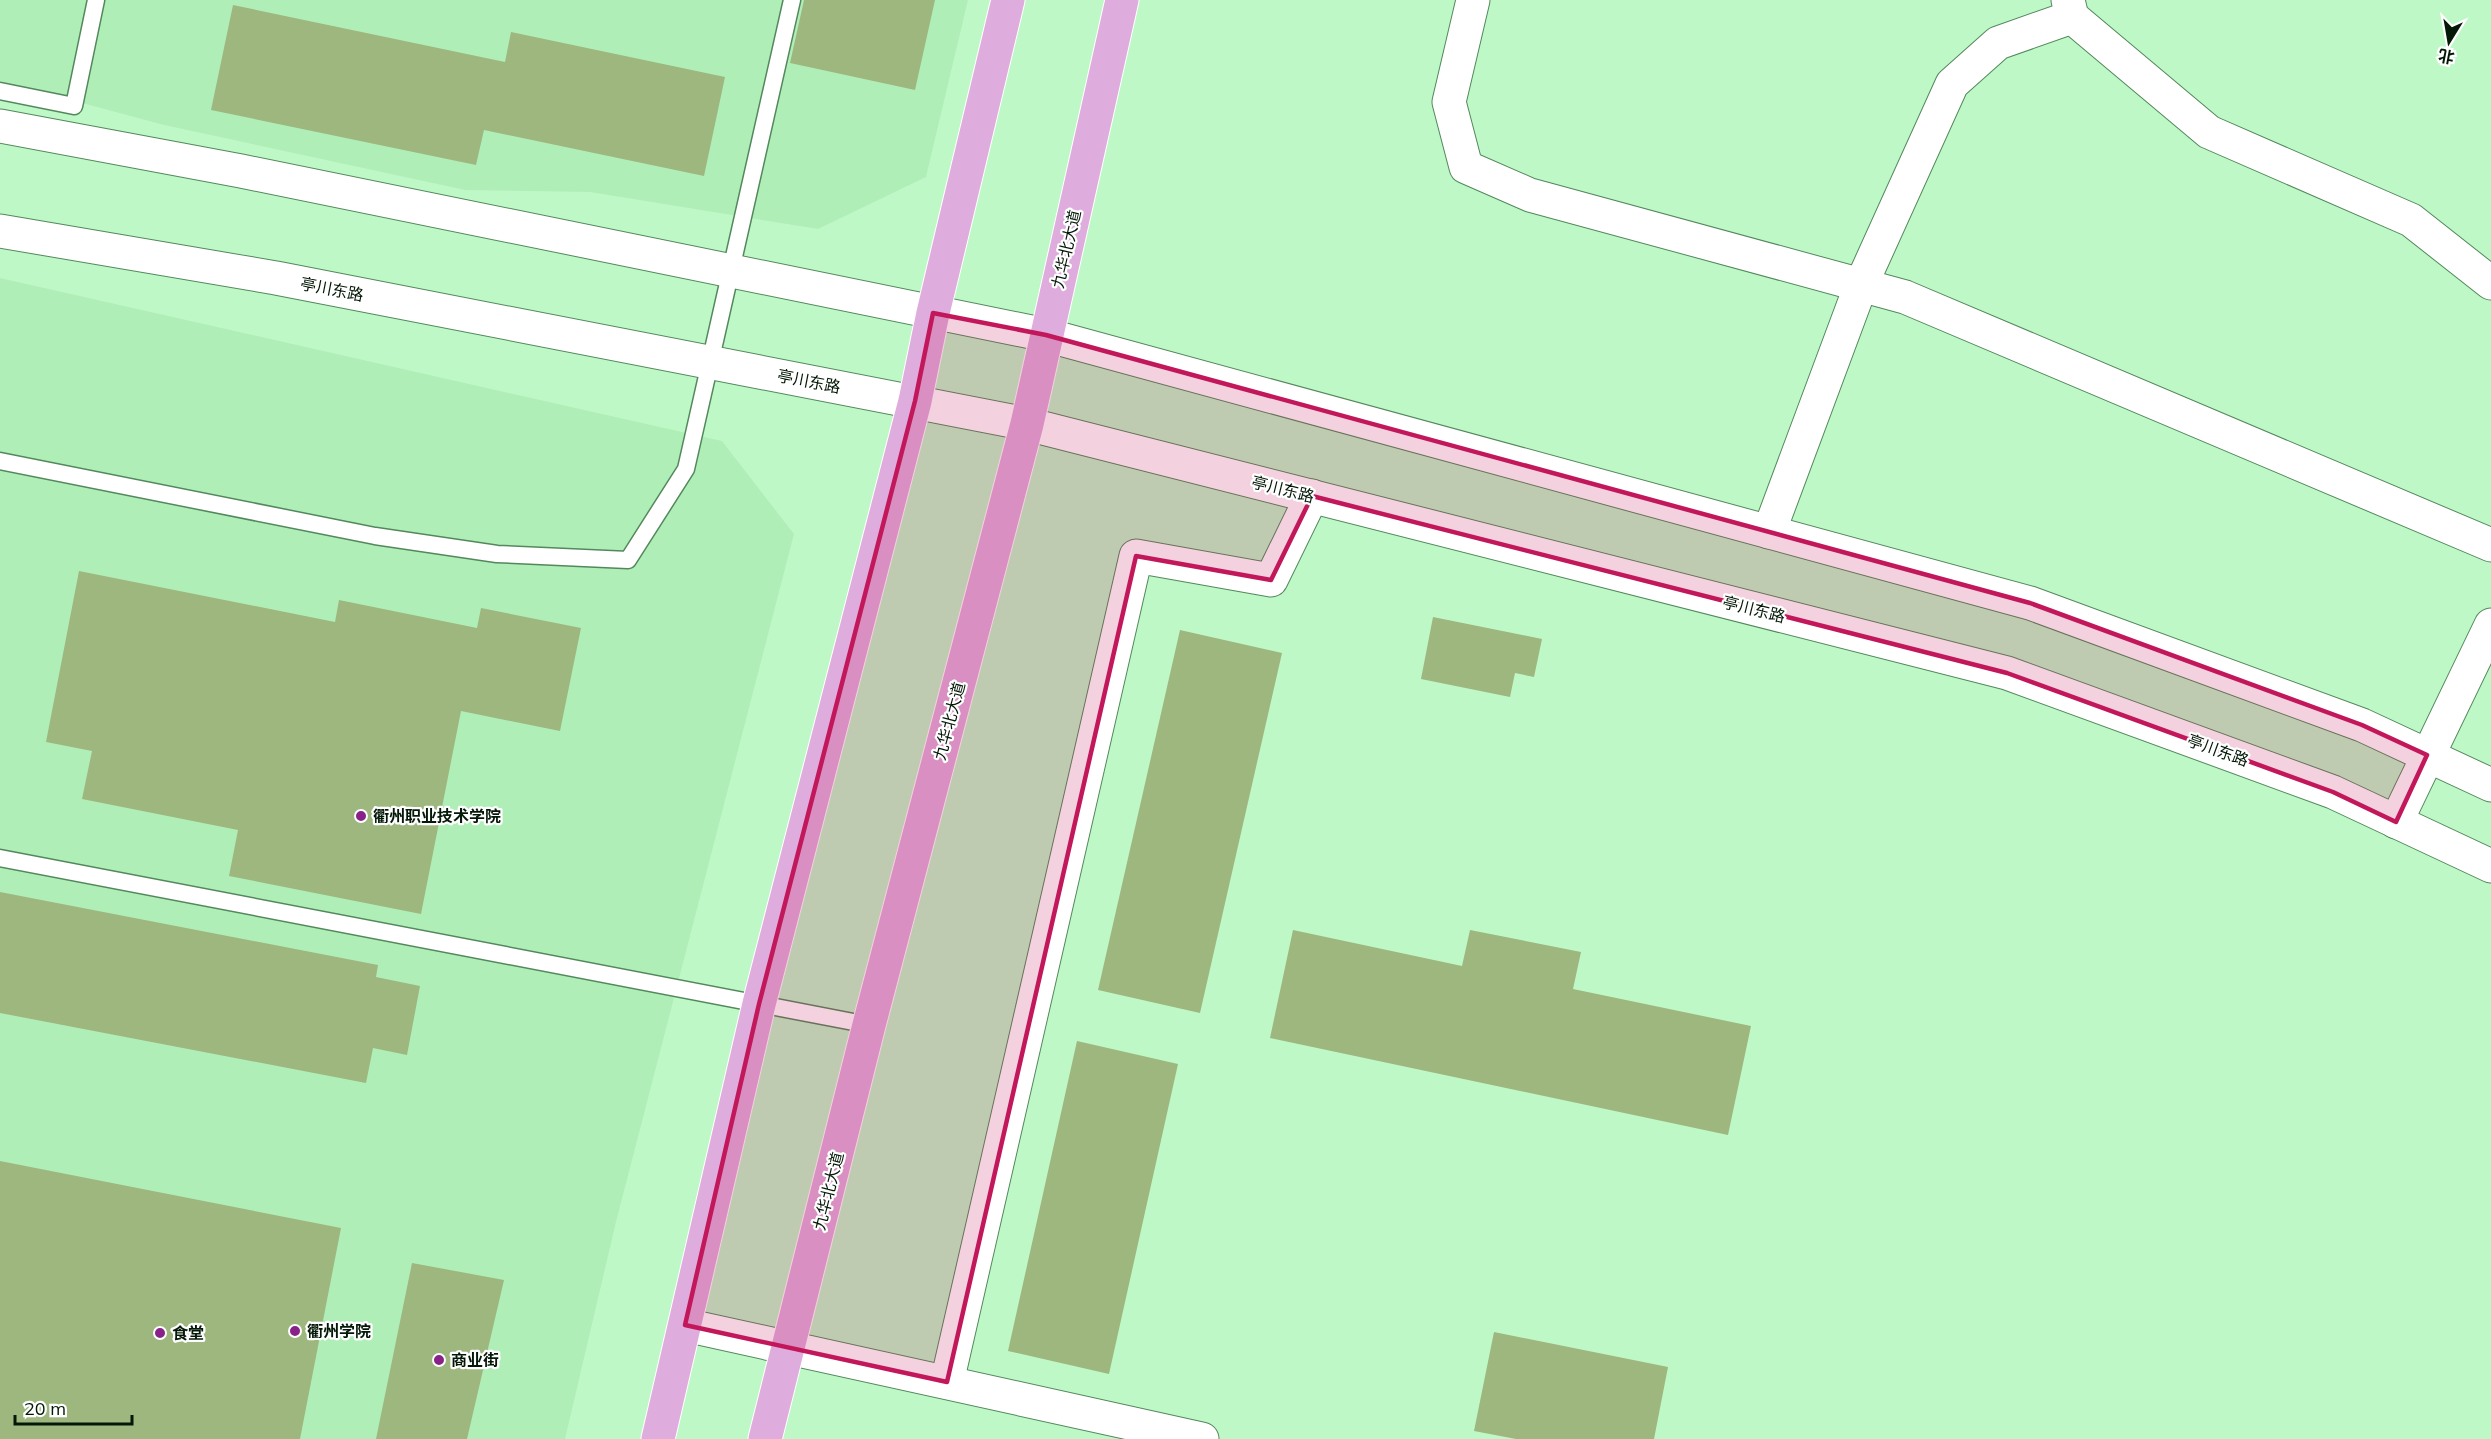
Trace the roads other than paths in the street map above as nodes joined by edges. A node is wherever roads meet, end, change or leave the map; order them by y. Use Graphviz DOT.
graph roads {
  1 [pos="96,0"];
  2 [pos="792,0"];
  3 [pos="1008,0"];
  4 [pos="1122,0"];
  5 [pos="1473,0"];
  6 [pos="2070,8"];
  7 [pos="0,91"];
  8 [pos="0,126"];
  9 [pos="0,231"];
  10 [pos="2491,283"];
  11 [pos="1862,285"];
  12 [pos="933,313"];
  13 [pos="1046,335"];
  14 [pos="915,401"];
  15 [pos="1027,424"];
  16 [pos="0,461"];
  17 [pos="1311,496"];
  18 [pos="1769,532"];
  19 [pos="2491,545"];
  20 [pos="2491,625"];
  21 [pos="2427,756"];
  22 [pos="2491,785"];
  23 [pos="2397,822"];
  24 [pos="0,858"];
  25 [pos="2491,866"];
  26 [pos="759,1004"];
  27 [pos="869,1025"];
  28 [pos="685,1325"];
  29 [pos="788,1348"];
  30 [pos="947,1383"];
  31 [pos="657,1439"];
  32 [pos="765,1439"];
  33 [pos="1202,1439"];
  1 -- 7 [label="lane"];
  2 -- 16 [label="lane"];
  3 -- 12 [label="main road"];
  4 -- 13 [label="main road, 九华北大道"];
  5 -- 11 [label="main road"];
  6 -- 10 [label="main road"];
  6 -- 11 [label="main road"];
  8 -- 12 [label="main road"];
  9 -- 14 [label="main road, 亭川东路"];
  11 -- 18 [label="main road"];
  11 -- 19 [label="main road"];
  12 -- 13 [label="main road"];
  12 -- 14 [label="main road"];
  13 -- 15 [label="main road, 九华北大道"];
  13 -- 18 [label="main road"];
  14 -- 15 [label="main road, 亭川东路"];
  14 -- 26 [label="main road"];
  15 -- 17 [label="main road, 亭川东路"];
  15 -- 27 [label="main road, 九华北大道"];
  17 -- 23 [label="main road, 亭川东路"];
  17 -- 30 [label="main road"];
  18 -- 21 [label="main road"];
  20 -- 21 [label="main road"];
  21 -- 22 [label="main road"];
  21 -- 23 [label="main road"];
  23 -- 25 [label="main road, 亭川东路"];
  24 -- 26 [label="lane"];
  26 -- 27 [label="lane"];
  26 -- 28 [label="main road"];
  27 -- 29 [label="main road, 九华北大道"];
  28 -- 29 [label="main road"];
  28 -- 31 [label="main road"];
  29 -- 30 [label="main road"];
  29 -- 32 [label="main road, 九华北大道"];
  30 -- 33 [label="main road"];
}
